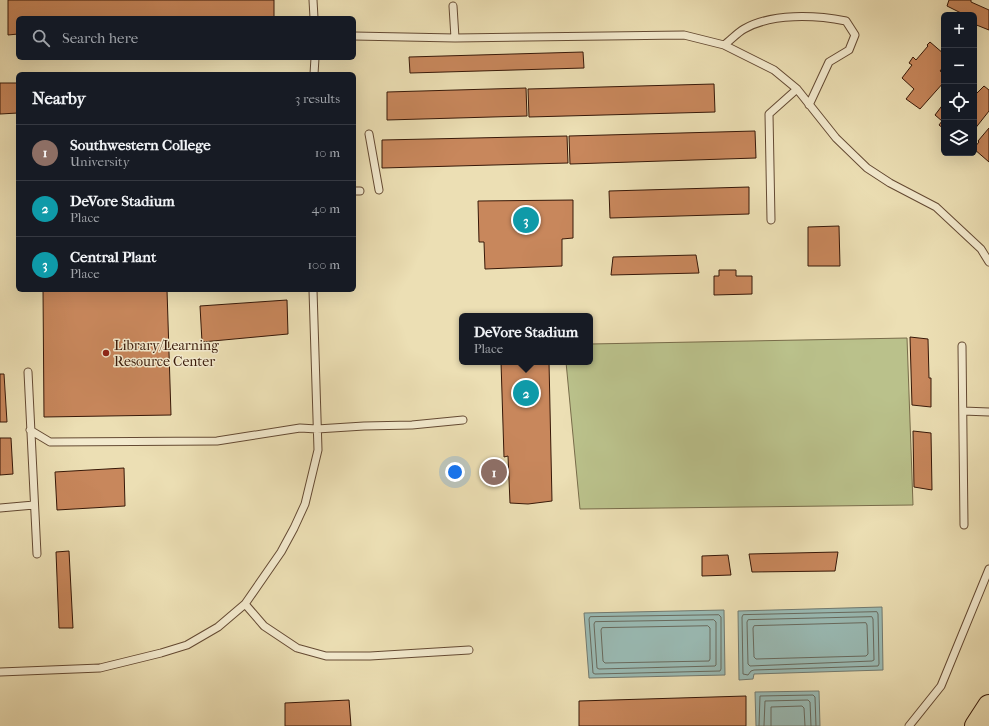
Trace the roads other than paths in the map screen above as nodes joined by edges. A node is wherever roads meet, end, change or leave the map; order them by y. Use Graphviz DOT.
graph roads {
  1 [pos="313,0"];
  2 [pos="453,6"];
  3 [pos="314,16"];
  4 [pos="356,36"];
  5 [pos="455,38"];
  6 [pos="724,45"];
  7 [pos="315,60"];
  8 [pos="314,72"];
  9 [pos="797,89"];
  10 [pos="809,105"];
  11 [pos="369,134"];
  12 [pos="379,190"];
  13 [pos="771,220"];
  14 [pos="989,262"];
  15 [pos="313,292"];
  16 [pos="962,346"];
  17 [pos="28,372"];
  18 [pos="963,411"];
  19 [pos="989,412"];
  20 [pos="463,420"];
  21 [pos="317,429"];
  22 [pos="30,430"];
  23 [pos="34,505"];
  24 [pos="0,508"];
  25 [pos="964,525"];
  26 [pos="37,554"];
  27 [pos="989,569"];
  28 [pos="245,604"];
  29 [pos="468,650"];
  30 [pos="0,672"];
  31 [pos="989,706"];
  32 [pos="909,726"];
  33 [pos="976,726"];
  1 -- 3 [label="lane"];
  2 -- 5 [label="lane"];
  4 -- 5 [label="lane"];
  5 -- 6 [label="lane"];
  6 -- 9 [label="lane"];
  6 -- 10 [label="lane"];
  7 -- 8 [label="lane"];
  9 -- 10 [label="lane"];
  9 -- 13 [label="lane"];
  10 -- 14 [label="lane"];
  11 -- 12 [label="lane"];
  15 -- 21 [label="lane"];
  16 -- 18 [label="lane"];
  17 -- 22 [label="lane"];
  18 -- 19 [label="lane"];
  18 -- 25 [label="lane"];
  20 -- 21 [label="lane"];
  21 -- 22 [label="lane"];
  21 -- 28 [label="lane"];
  22 -- 23 [label="lane"];
  23 -- 24 [label="lane"];
  23 -- 26 [label="lane"];
  27 -- 32 [label="lane"];
  28 -- 29 [label="lane"];
  28 -- 30 [label="lane"];
  31 -- 33 [label="main road"];
}
